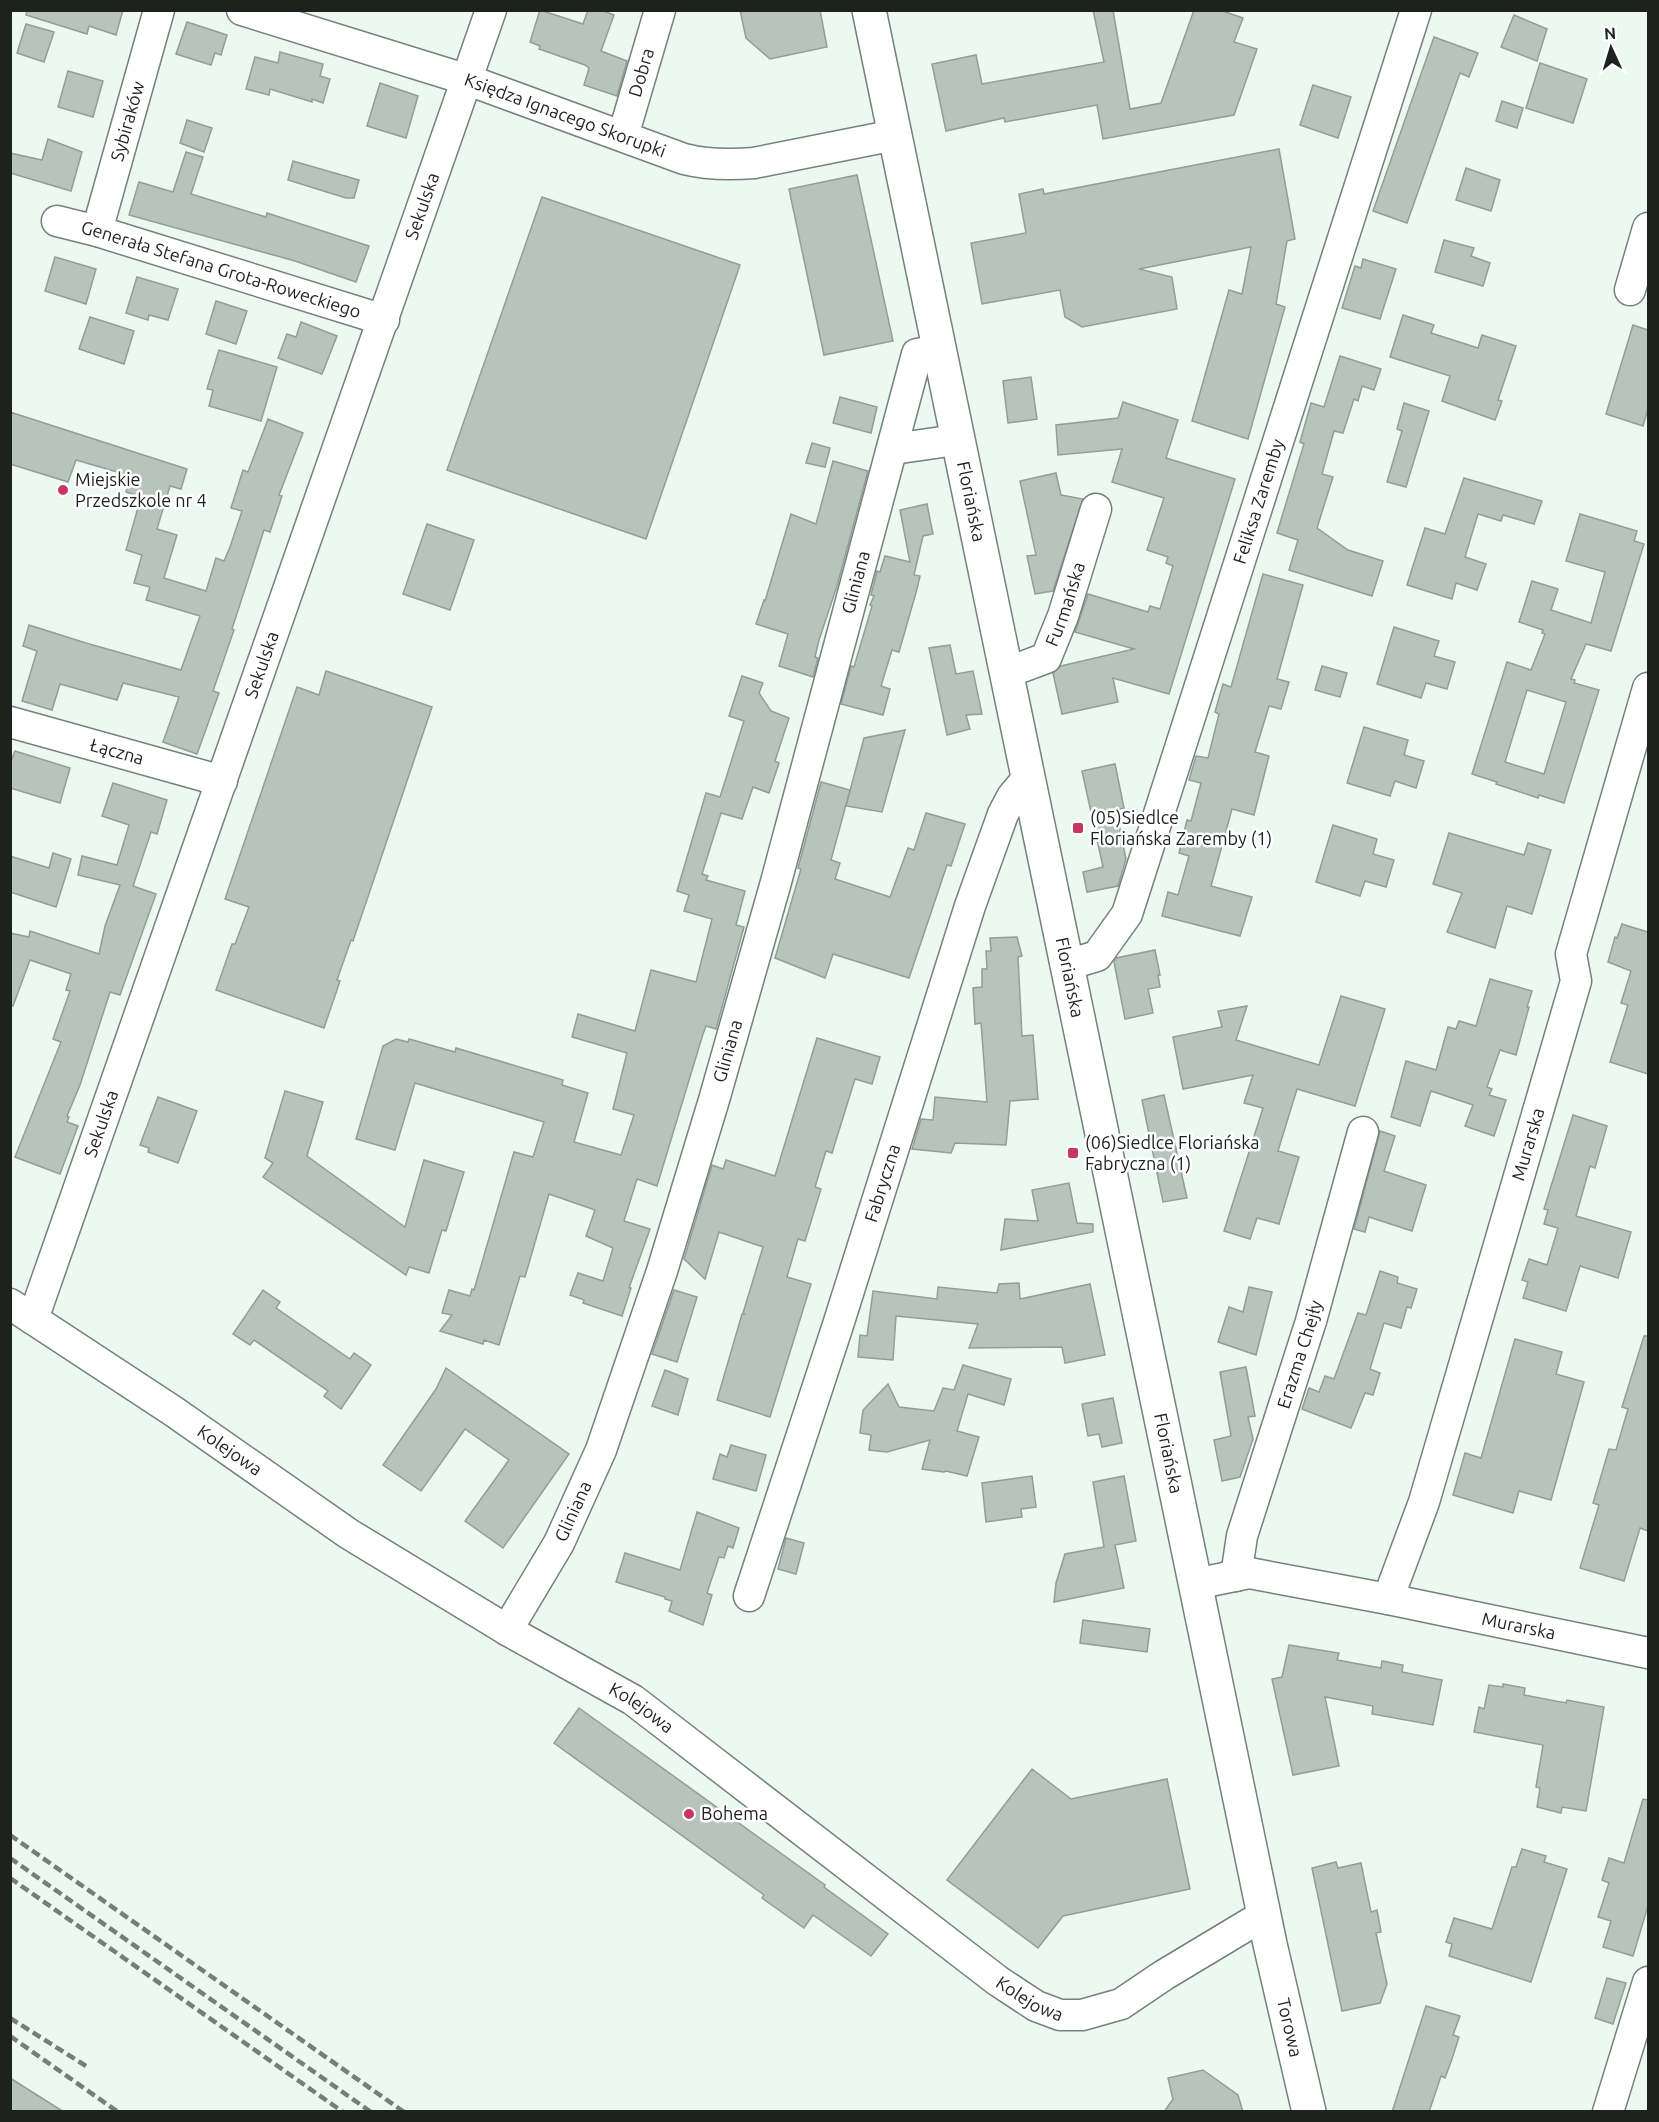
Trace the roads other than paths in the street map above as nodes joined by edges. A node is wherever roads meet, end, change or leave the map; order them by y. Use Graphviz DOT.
graph roads {
  1 [pos="159,10"];
  2 [pos="242,10"];
  3 [pos="491,10"];
  4 [pos="660,10"];
  5 [pos="869,10"];
  6 [pos="1416,10"];
  7 [pos="468,80"];
  8 [pos="895,135"];
  9 [pos="623,136"];
  10 [pos="57,221"];
  11 [pos="1648,228"];
  12 [pos="97,231"];
  13 [pos="1630,290"];
  14 [pos="384,321"];
  15 [pos="928,352"];
  16 [pos="956,440"];
  17 [pos="893,450"];
  18 [pos="1096,509"];
  19 [pos="1006,673"];
  20 [pos="1648,688"];
  21 [pos="10,723"];
  22 [pos="1028,778"];
  23 [pos="222,781"];
  24 [pos="1067,965"];
  25 [pos="1363,1132"];
  26 [pos="22,1311"];
  27 [pos="1236,1576"];
  28 [pos="1195,1584"];
  29 [pos="749,1596"];
  30 [pos="1388,1599"];
  31 [pos="507,1630"];
  32 [pos="1648,1653"];
  33 [pos="1267,1930"];
  34 [pos="1648,1982"];
  35 [pos="1310,2112"];
  36 [pos="1608,2112"];
  1 -- 12 [label="street, Sybiraków"];
  2 -- 7 [label="street, Księdza Ignacego Skorupki"];
  3 -- 7 [label="street, Sekulska"];
  4 -- 9 [label="street, Dobra"];
  5 -- 8 [label="street, Floriańska"];
  6 -- 24 [label="street, Feliksa Zaremby"];
  7 -- 9 [label="street, Księdza Ignacego Skorupki"];
  7 -- 14 [label="street, Sekulska"];
  8 -- 9 [label="street, Księdza Ignacego Skorupki"];
  8 -- 15 [label="street, Floriańska"];
  10 -- 12 [label="street, Generała Stefana Grota-Roweckiego"];
  11 -- 13 [label="street"];
  12 -- 14 [label="street, Generała Stefana Grota-Roweckiego"];
  14 -- 23 [label="street, Sekulska"];
  15 -- 16 [label="street, Floriańska"];
  15 -- 17 [label="street, Gliniana"];
  16 -- 17 [label="street"];
  16 -- 19 [label="street, Floriańska"];
  17 -- 31 [label="street, Gliniana"];
  18 -- 19 [label="street, Furmańska"];
  19 -- 22 [label="street, Floriańska"];
  20 -- 30 [label="street, Murarska"];
  21 -- 23 [label="street, Łączna"];
  22 -- 24 [label="street, Floriańska"];
  22 -- 29 [label="street, Fabryczna"];
  23 -- 26 [label="street, Sekulska"];
  24 -- 28 [label="street, Floriańska"];
  25 -- 27 [label="street, Erazma Chejły"];
  26 -- 31 [label="street, Kolejowa"];
  27 -- 28 [label="street, Murarska"];
  27 -- 30 [label="street, Murarska"];
  28 -- 33 [label="street, Floriańska"];
  30 -- 32 [label="street, Murarska"];
  31 -- 33 [label="street, Kolejowa"];
  33 -- 35 [label="street, Torowa"];
  34 -- 36 [label="street"];
}
